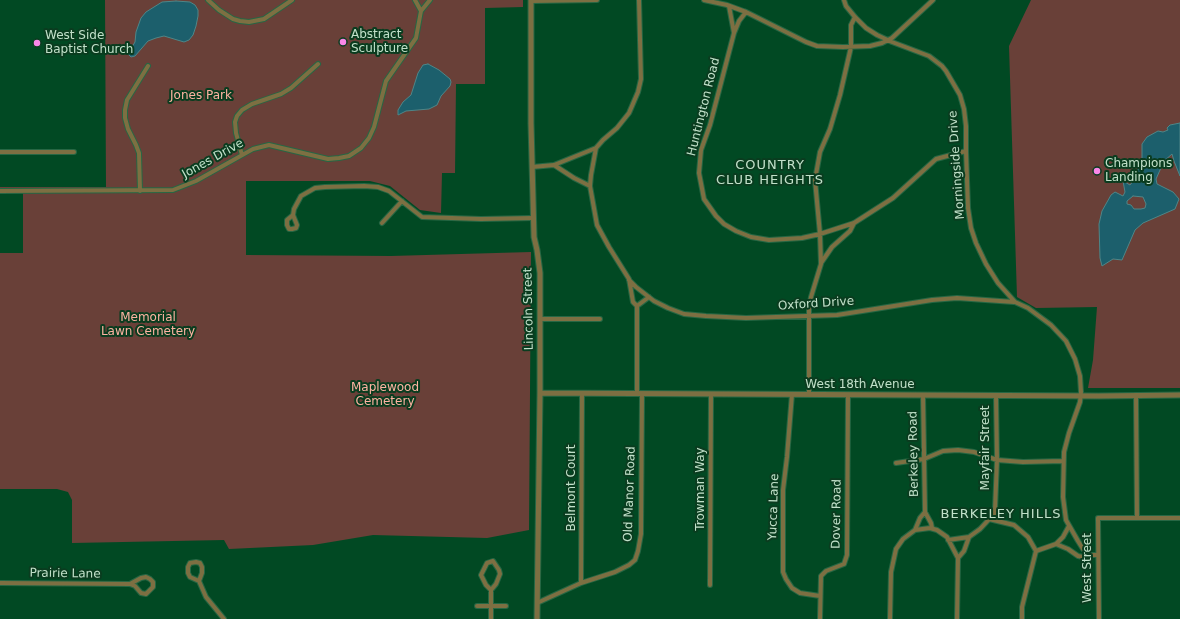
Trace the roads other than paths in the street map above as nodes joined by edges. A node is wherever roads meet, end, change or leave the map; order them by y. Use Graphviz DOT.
graph roads {
  1 [pos="208,0"];
  2 [pos="292,0"];
  3 [pos="415,0"];
  4 [pos="430,0"];
  5 [pos="597,0"];
  6 [pos="639,0"];
  7 [pos="704,0"];
  8 [pos="844,0"];
  9 [pos="934,0"];
  10 [pos="531,1"];
  11 [pos="729,6"];
  12 [pos="421,11"];
  13 [pos="746,12"];
  14 [pos="855,17"];
  15 [pos="734,33"];
  16 [pos="888,40"];
  17 [pos="851,47"];
  18 [pos="318,64"];
  19 [pos="148,66"];
  20 [pos="596,148"];
  21 [pos="966,151"];
  22 [pos="0,152"];
  23 [pos="74,152"];
  24 [pos="242,154"];
  25 [pos="554,165"];
  26 [pos="532,166"];
  27 [pos="590,186"];
  28 [pos="0,191"];
  29 [pos="140,191"];
  30 [pos="402,201"];
  31 [pos="292,215"];
  32 [pos="533,218"];
  33 [pos="382,223"];
  34 [pos="854,223"];
  35 [pos="820,234"];
  36 [pos="821,264"];
  37 [pos="629,279"];
  38 [pos="649,296"];
  39 [pos="1015,302"];
  40 [pos="637,306"];
  41 [pos="808,316"];
  42 [pos="540,319"];
  43 [pos="600,319"];
  44 [pos="540,393"];
  45 [pos="582,393"];
  46 [pos="640,393"];
  47 [pos="711,394"];
  48 [pos="792,394"];
  49 [pos="809,394"];
  50 [pos="848,395"];
  51 [pos="923,395"];
  52 [pos="996,395"];
  53 [pos="1136,395"];
  54 [pos="1180,395"];
  55 [pos="1080,396"];
  56 [pos="924,459"];
  57 [pos="997,460"];
  58 [pos="1063,461"];
  59 [pos="896,463"];
  60 [pos="925,512"];
  61 [pos="1137,518"];
  62 [pos="1180,518"];
  63 [pos="989,519"];
  64 [pos="1070,526"];
  65 [pos="932,528"];
  66 [pos="915,530"];
  67 [pos="969,538"];
  68 [pos="948,540"];
  69 [pos="1056,544"];
  70 [pos="1036,551"];
  71 [pos="1090,555"];
  72 [pos="1098,555"];
  73 [pos="958,558"];
  74 [pos="199,582"];
  75 [pos="0,583"];
  76 [pos="581,583"];
  77 [pos="130,584"];
  78 [pos="710,585"];
  79 [pos="491,590"];
  80 [pos="820,596"];
  81 [pos="537,603"];
  82 [pos="477,606"];
  83 [pos="491,606"];
  84 [pos="506,606"];
  85 [pos="224,619"];
  86 [pos="491,619"];
  87 [pos="537,619"];
  88 [pos="820,619"];
  89 [pos="890,619"];
  90 [pos="957,619"];
  91 [pos="1022,619"];
  92 [pos="1098,619"];
  1 -- 2 [label="street"];
  3 -- 12 [label="street"];
  4 -- 12 [label="street, Jones Drive"];
  5 -- 10 [label="street"];
  6 -- 20 [label="street"];
  7 -- 11 [label="street"];
  8 -- 14 [label="street, Morningside Drive"];
  9 -- 16 [label="street"];
  10 -- 26 [label="street, Lincoln Street"];
  11 -- 13 [label="street"];
  11 -- 15 [label="street, Huntington Road"];
  12 -- 24 [label="street, Jones Drive"];
  13 -- 15 [label="street"];
  13 -- 17 [label="street"];
  14 -- 16 [label="street, Morningside Drive"];
  14 -- 17 [label="street"];
  15 -- 35 [label="street, Huntington Road"];
  16 -- 17 [label="street"];
  16 -- 21 [label="street, Morningside Drive"];
  17 -- 35 [label="street"];
  18 -- 24 [label="street"];
  19 -- 29 [label="street"];
  20 -- 25 [label="street"];
  20 -- 27 [label="street"];
  21 -- 34 [label="street, Huntington Road"];
  21 -- 39 [label="street, Morningside Drive"];
  22 -- 23 [label="street"];
  24 -- 29 [label="street, Jones Drive"];
  25 -- 26 [label="street"];
  25 -- 27 [label="street"];
  26 -- 32 [label="street, Lincoln Street"];
  27 -- 37 [label="street"];
  28 -- 29 [label="street, Jones Drive"];
  30 -- 31 [label="street"];
  30 -- 32 [label="street"];
  30 -- 33 [label="street"];
  32 -- 42 [label="street, Lincoln Street"];
  34 -- 35 [label="street, Huntington Road"];
  34 -- 36 [label="street"];
  35 -- 36 [label="street"];
  36 -- 41 [label="street"];
  37 -- 38 [label="street, Oxford Drive"];
  37 -- 40 [label="street, Old Manor Road"];
  38 -- 40 [label="street"];
  38 -- 41 [label="street, Oxford Drive"];
  39 -- 41 [label="street, Oxford Drive"];
  39 -- 55 [label="street, Morningside Drive"];
  40 -- 46 [label="street, Old Manor Road"];
  41 -- 49 [label="street"];
  42 -- 43 [label="street"];
  42 -- 44 [label="street, Lincoln Street"];
  44 -- 45 [label="street, West 18th Avenue"];
  44 -- 81 [label="street, Lincoln Street"];
  45 -- 46 [label="street, West 18th Avenue"];
  45 -- 76 [label="street, Belmont Court"];
  46 -- 47 [label="street, West 18th Avenue"];
  46 -- 76 [label="street, Old Manor Road"];
  47 -- 48 [label="street, West 18th Avenue"];
  47 -- 78 [label="street, Trowman Way"];
  48 -- 49 [label="street, West 18th Avenue"];
  48 -- 80 [label="street, Yucca Lane"];
  49 -- 50 [label="street, West 18th Avenue"];
  50 -- 51 [label="street, West 18th Avenue"];
  50 -- 80 [label="street, Dover Road"];
  51 -- 52 [label="street, West 18th Avenue"];
  51 -- 56 [label="street, Berkeley Road"];
  52 -- 55 [label="street, West 18th Avenue"];
  52 -- 57 [label="street, Mayfair Street"];
  53 -- 54 [label="street, West 18th Avenue"];
  53 -- 55 [label="street, West 18th Avenue"];
  53 -- 61 [label="street"];
  55 -- 58 [label="street, Morningside Drive"];
  56 -- 57 [label="street"];
  56 -- 59 [label="street"];
  56 -- 60 [label="street, Berkeley Road"];
  57 -- 58 [label="street"];
  57 -- 63 [label="street, Mayfair Street"];
  58 -- 64 [label="street, Morningside Drive"];
  60 -- 65 [label="street, Berkeley Road"];
  60 -- 66 [label="street, Berkeley Road"];
  61 -- 62 [label="street"];
  61 -- 72 [label="street, West Street"];
  63 -- 67 [label="street, Mayfair Street"];
  63 -- 70 [label="street"];
  64 -- 69 [label="street"];
  64 -- 71 [label="street, Morningside Drive"];
  65 -- 66 [label="street"];
  65 -- 68 [label="street"];
  66 -- 89 [label="street"];
  67 -- 68 [label="street"];
  67 -- 73 [label="street, Mayfair Street"];
  68 -- 73 [label="street"];
  69 -- 70 [label="street"];
  69 -- 71 [label="street"];
  70 -- 91 [label="street"];
  71 -- 72 [label="street"];
  72 -- 92 [label="street, West Street"];
  73 -- 90 [label="street"];
  74 -- 74 [label="street"];
  74 -- 85 [label="street"];
  75 -- 77 [label="street, Prairie Lane"];
  76 -- 81 [label="street, Old Manor Road"];
  77 -- 77 [label="street, Prairie Lane"];
  79 -- 79 [label="street"];
  79 -- 83 [label="street"];
  80 -- 88 [label="street, Dover Road"];
  81 -- 87 [label="street, Lincoln Street"];
  82 -- 83 [label="street"];
  83 -- 84 [label="street"];
  83 -- 86 [label="street"];
}
